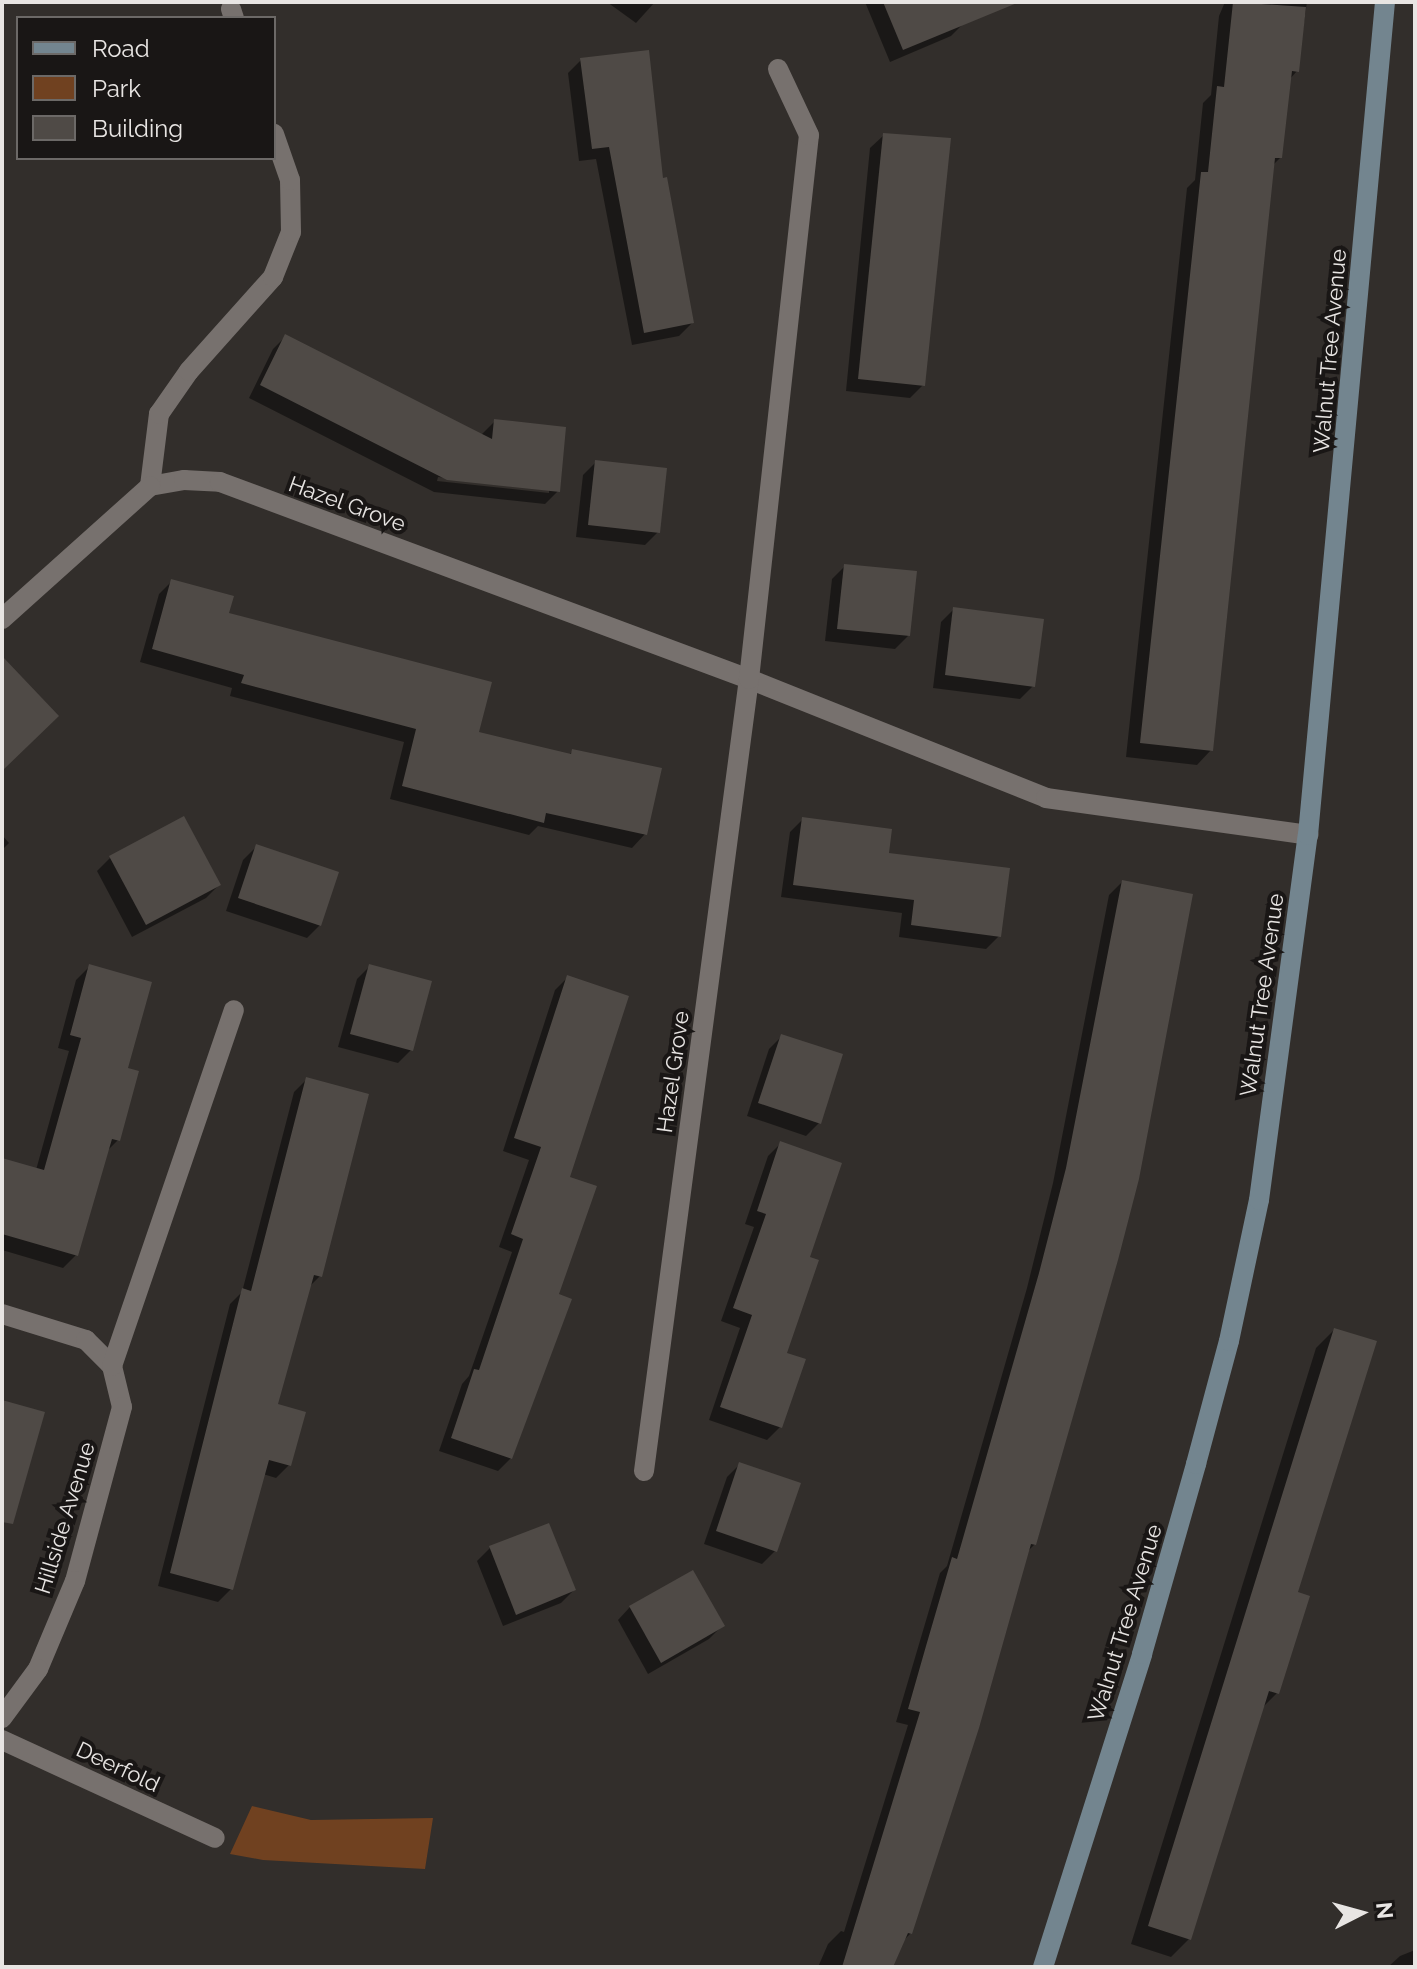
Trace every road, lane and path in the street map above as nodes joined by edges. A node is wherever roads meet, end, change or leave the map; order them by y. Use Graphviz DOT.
graph roads {
  1 [pos="1385,2"];
  2 [pos="778,69"];
  3 [pos="276,140"];
  4 [pos="150,486"];
  5 [pos="2,619"];
  6 [pos="749,679"];
  7 [pos="1308,835"];
  8 [pos="234,1010"];
  9 [pos="2,1314"];
  10 [pos="112,1366"];
  11 [pos="644,1471"];
  12 [pos="2,1718"];
  13 [pos="2,1740"];
  14 [pos="215,1838"];
  15 [pos="1043,1967"];
  1 -- 7 [label="street, Walnut Tree Avenue"];
  2 -- 6 [label="street, Hazel Grove"];
  3 -- 4 [label="street"];
  4 -- 5 [label="street"];
  4 -- 6 [label="street, Hazel Grove"];
  6 -- 7 [label="street, Hazel Grove"];
  6 -- 11 [label="street, Hazel Grove"];
  7 -- 15 [label="street, Walnut Tree Avenue"];
  8 -- 10 [label="street"];
  9 -- 10 [label="street"];
  10 -- 12 [label="street, Hillside Avenue"];
  13 -- 14 [label="street, Deerfold"];
}
